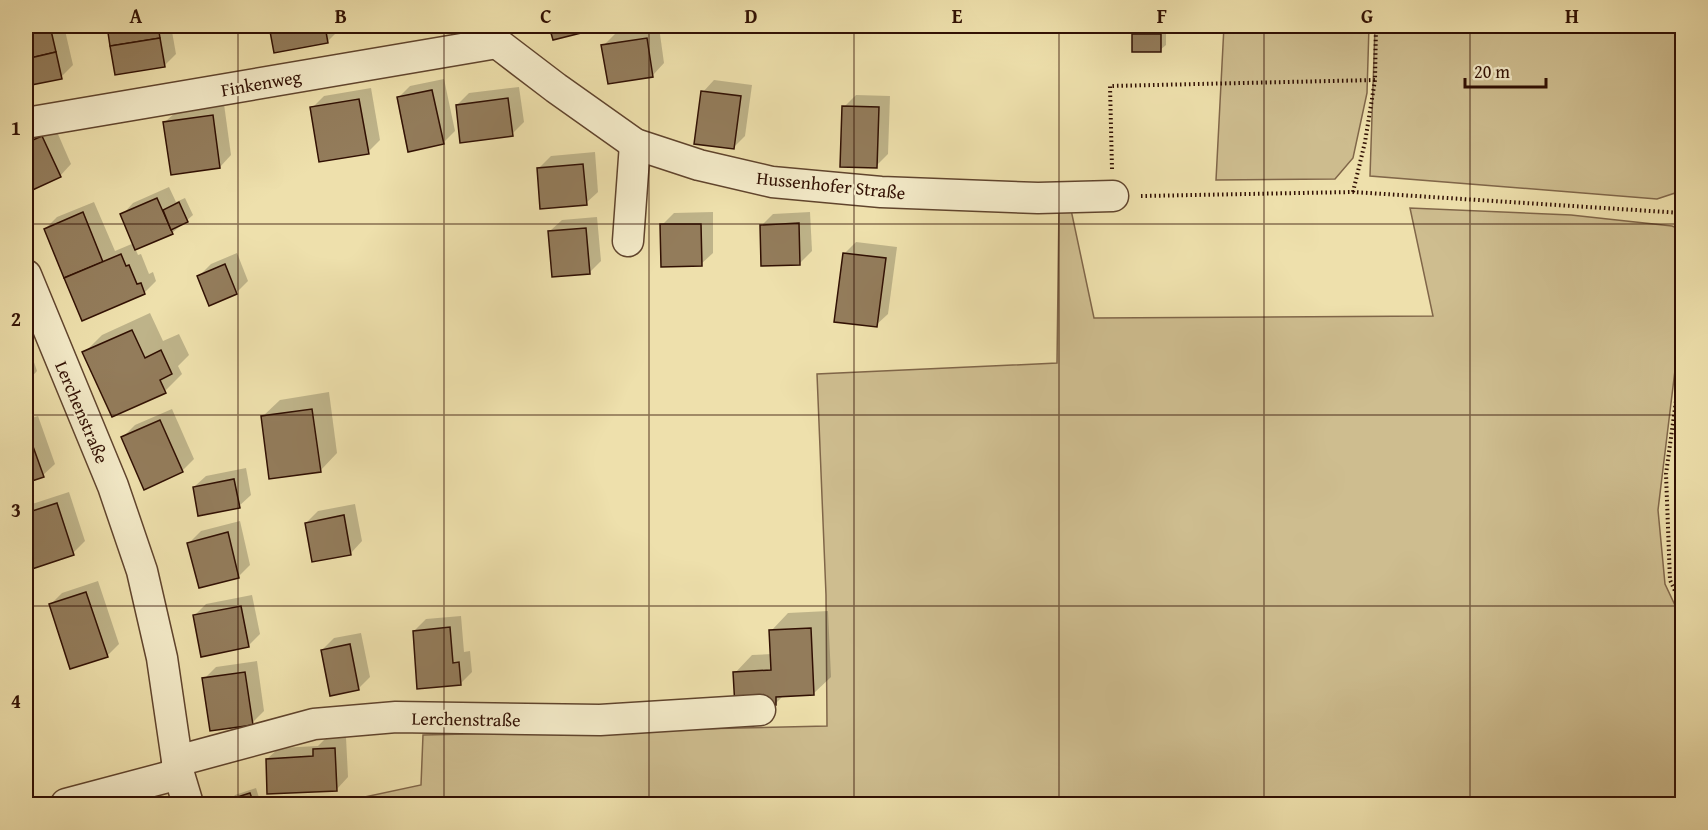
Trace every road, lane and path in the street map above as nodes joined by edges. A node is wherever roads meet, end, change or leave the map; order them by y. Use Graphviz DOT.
graph roads {
  1 [pos="1376,26"];
  2 [pos="493,34"];
  3 [pos="1375,80"];
  4 [pos="26,123"];
  5 [pos="635,144"];
  6 [pos="1353,192"];
  7 [pos="1113,196"];
  8 [pos="1683,213"];
  9 [pos="628,241"];
  10 [pos="26,275"];
  11 [pos="1683,357"];
  12 [pos="1683,606"];
  13 [pos="760,710"];
  14 [pos="178,767"];
  15 [pos="66,804"];
  16 [pos="189,804"];
  1 -- 3 [label="path"];
  2 -- 4 [label="street, Finkenweg"];
  2 -- 5 [label="street, Hussenhofer Straße"];
  3 -- 6 [label="path"];
  3 -- 7 [label="path"];
  5 -- 7 [label="street, Hussenhofer Straße"];
  5 -- 9 [label="street"];
  6 -- 7 [label="path"];
  6 -- 8 [label="path"];
  10 -- 14 [label="street, Lerchenstraße"];
  11 -- 12 [label="path"];
  13 -- 14 [label="street, Lerchenstraße"];
  14 -- 15 [label="street"];
  14 -- 16 [label="street"];
}
